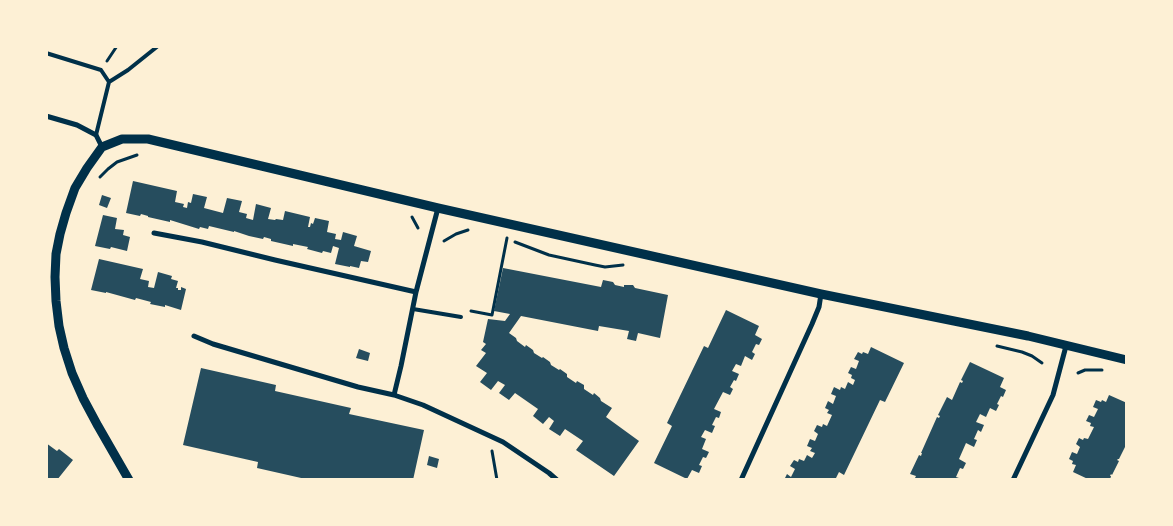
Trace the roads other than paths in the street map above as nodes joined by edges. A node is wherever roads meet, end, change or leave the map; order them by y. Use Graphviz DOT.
graph roads {
  1 [pos="158,46"];
  2 [pos="46,53"];
  3 [pos="109,82"];
  4 [pos="46,116"];
  5 [pos="96,135"];
  6 [pos="102,147"];
  7 [pos="438,208"];
  8 [pos="154,233"];
  9 [pos="416,292"];
  10 [pos="821,294"];
  11 [pos="413,308"];
  12 [pos="461,317"];
  13 [pos="194,336"];
  14 [pos="1066,346"];
  15 [pos="1127,360"];
  16 [pos="394,395"];
  17 [pos="129,480"];
  18 [pos="557,480"];
  19 [pos="741,480"];
  20 [pos="1013,480"];
  1 -- 3 [label="lane"];
  2 -- 3 [label="lane"];
  3 -- 5 [label="lane"];
  4 -- 5 [label="street"];
  5 -- 6 [label="street"];
  6 -- 7 [label="street"];
  6 -- 17 [label="street"];
  7 -- 9 [label="street"];
  7 -- 10 [label="street"];
  8 -- 9 [label="street"];
  9 -- 11 [label="street"];
  10 -- 14 [label="street"];
  10 -- 19 [label="street"];
  11 -- 12 [label="lane"];
  11 -- 16 [label="street"];
  13 -- 16 [label="street"];
  14 -- 15 [label="street"];
  14 -- 20 [label="street"];
  16 -- 18 [label="street"];
}
